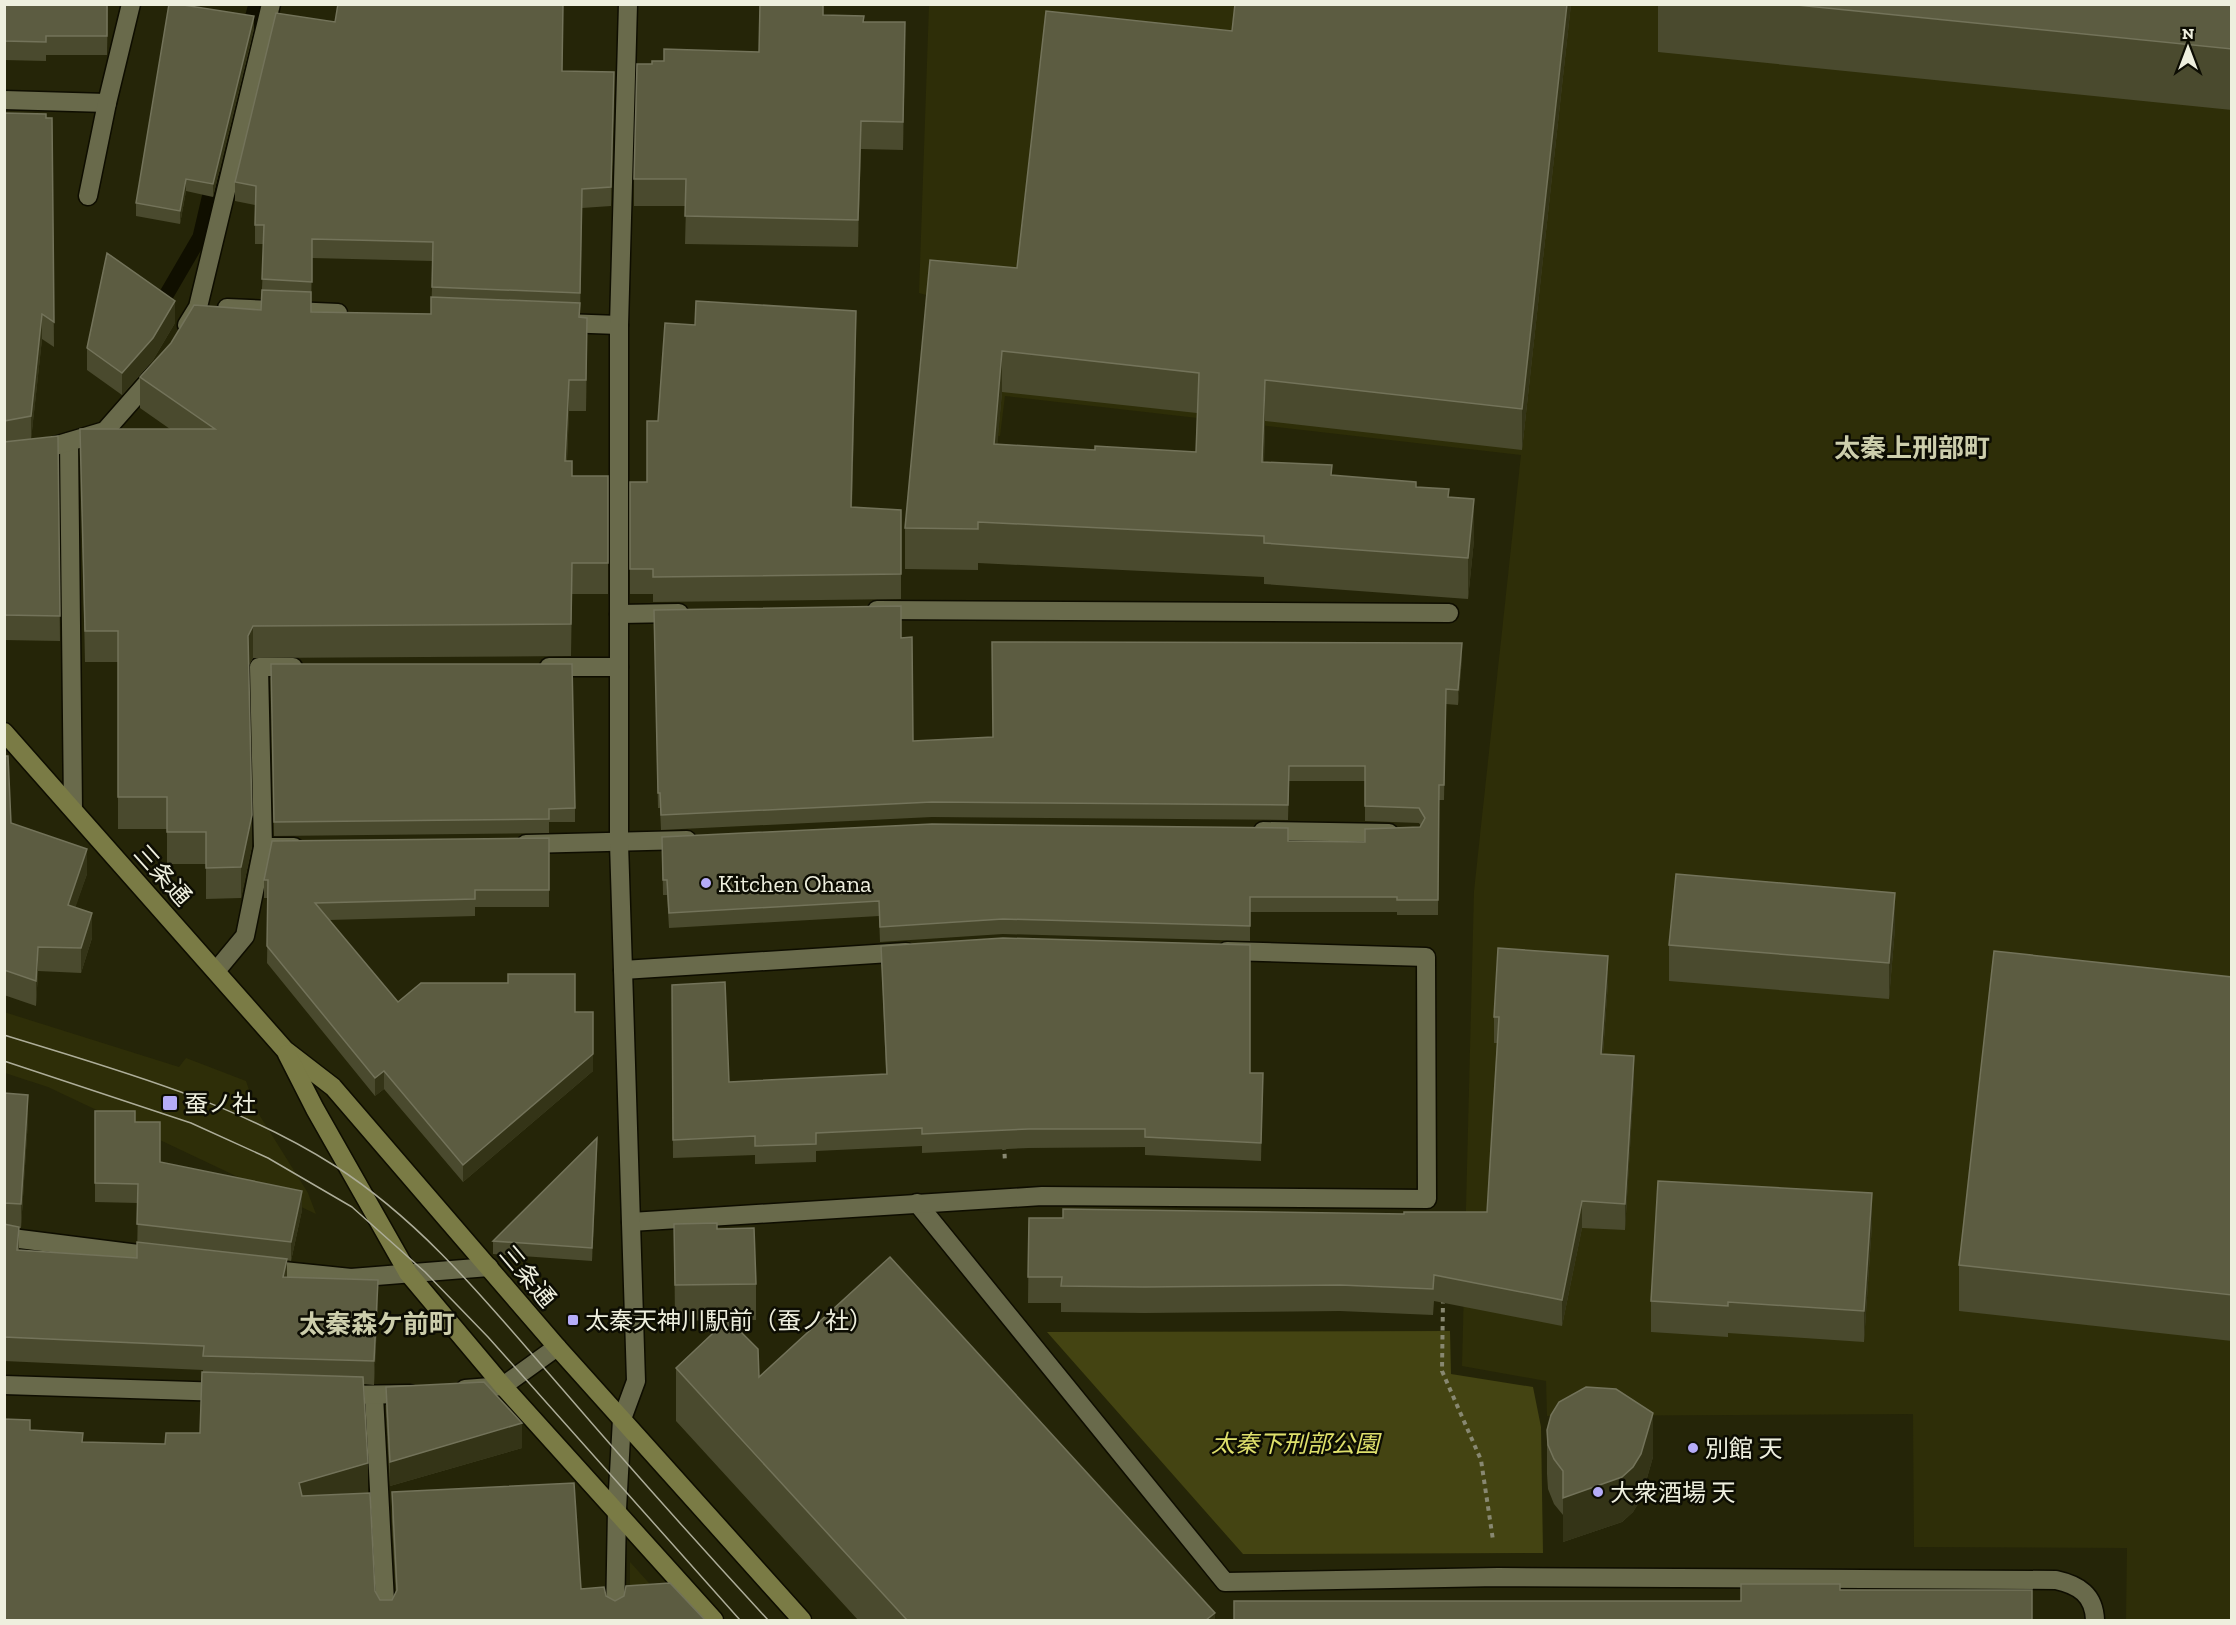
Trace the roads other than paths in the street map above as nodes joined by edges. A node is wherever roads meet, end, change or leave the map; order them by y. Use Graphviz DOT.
graph roads {
  1 [pos="131,4"];
  2 [pos="271,4"];
  3 [pos="628,4"];
  4 [pos="4,100"];
  5 [pos="107,103"];
  6 [pos="88,196"];
  7 [pos="198,307"];
  8 [pos="350,313"];
  9 [pos="549,322"];
  10 [pos="619,325"];
  11 [pos="180,337"];
  12 [pos="168,357"];
  13 [pos="69,442"];
  14 [pos="4,456"];
  15 [pos="863,610"];
  16 [pos="700,613"];
  17 [pos="1449,613"];
  18 [pos="619,614"];
  19 [pos="307,667"];
  20 [pos="535,667"];
  21 [pos="619,667"];
  22 [pos="4,732"];
  23 [pos="73,809"];
  24 [pos="1250,831"];
  25 [pos="1402,833"];
  26 [pos="700,839"];
  27 [pos="619,843"];
  28 [pos="512,844"];
  29 [pos="310,846"];
  30 [pos="263,847"];
  31 [pos="921,951"];
  32 [pos="1214,951"];
  33 [pos="623,970"];
  34 [pos="216,971"];
  35 [pos="285,1050"];
  36 [pos="917,1203"];
  37 [pos="631,1222"];
  38 [pos="4,1236"];
  39 [pos="175,1259"];
  40 [pos="244,1267"];
  41 [pos="489,1267"];
  42 [pos="408,1273"];
  43 [pos="557,1347"];
  44 [pos="4,1385"];
  45 [pos="503,1386"];
  46 [pos="243,1392"];
  47 [pos="327,1395"];
  48 [pos="374,1396"];
  49 [pos="622,1419"];
  50 [pos="617,1509"];
  51 [pos="386,1620"];
  52 [pos="615,1620"];
  53 [pos="714,1620"];
  54 [pos="802,1620"];
  55 [pos="2095,1620"];
  1 -- 5 [label="street"];
  2 -- 7 [label="street"];
  3 -- 10 [label="street"];
  4 -- 5 [label="street"];
  5 -- 6 [label="street"];
  7 -- 8 [label="street"];
  7 -- 11 [label="street"];
  9 -- 10 [label="street"];
  10 -- 18 [label="street"];
  12 -- 13 [label="street"];
  13 -- 14 [label="street"];
  13 -- 23 [label="street"];
  15 -- 17 [label="street"];
  16 -- 18 [label="street"];
  18 -- 21 [label="street"];
  19 -- 30 [label="street"];
  20 -- 21 [label="street"];
  21 -- 27 [label="street"];
  22 -- 23 [label="main road, 三条通"];
  23 -- 34 [label="main road, 三条通"];
  24 -- 25 [label="street"];
  26 -- 27 [label="street"];
  27 -- 28 [label="street"];
  27 -- 33 [label="street"];
  29 -- 30 [label="street"];
  30 -- 34 [label="street"];
  31 -- 33 [label="street"];
  32 -- 36 [label="street"];
  33 -- 37 [label="street"];
  34 -- 35 [label="main road, 三条通"];
  35 -- 41 [label="main road, 三条通"];
  35 -- 42 [label="main road, 三条通"];
  36 -- 37 [label="street"];
  36 -- 55 [label="street"];
  37 -- 49 [label="street"];
  38 -- 39 [label="street"];
  40 -- 42 [label="street"];
  41 -- 42 [label="street"];
  41 -- 43 [label="main road, 三条通"];
  42 -- 45 [label="main road, 三条通"];
  43 -- 45 [label="street"];
  43 -- 49 [label="main road, 三条通"];
  44 -- 46 [label="street"];
  45 -- 48 [label="street"];
  45 -- 50 [label="main road, 三条通"];
  47 -- 48 [label="street"];
  48 -- 51 [label="street"];
  49 -- 50 [label="street"];
  49 -- 54 [label="main road, 三条通"];
  50 -- 52 [label="street"];
  50 -- 53 [label="main road, 三条通"];
}
